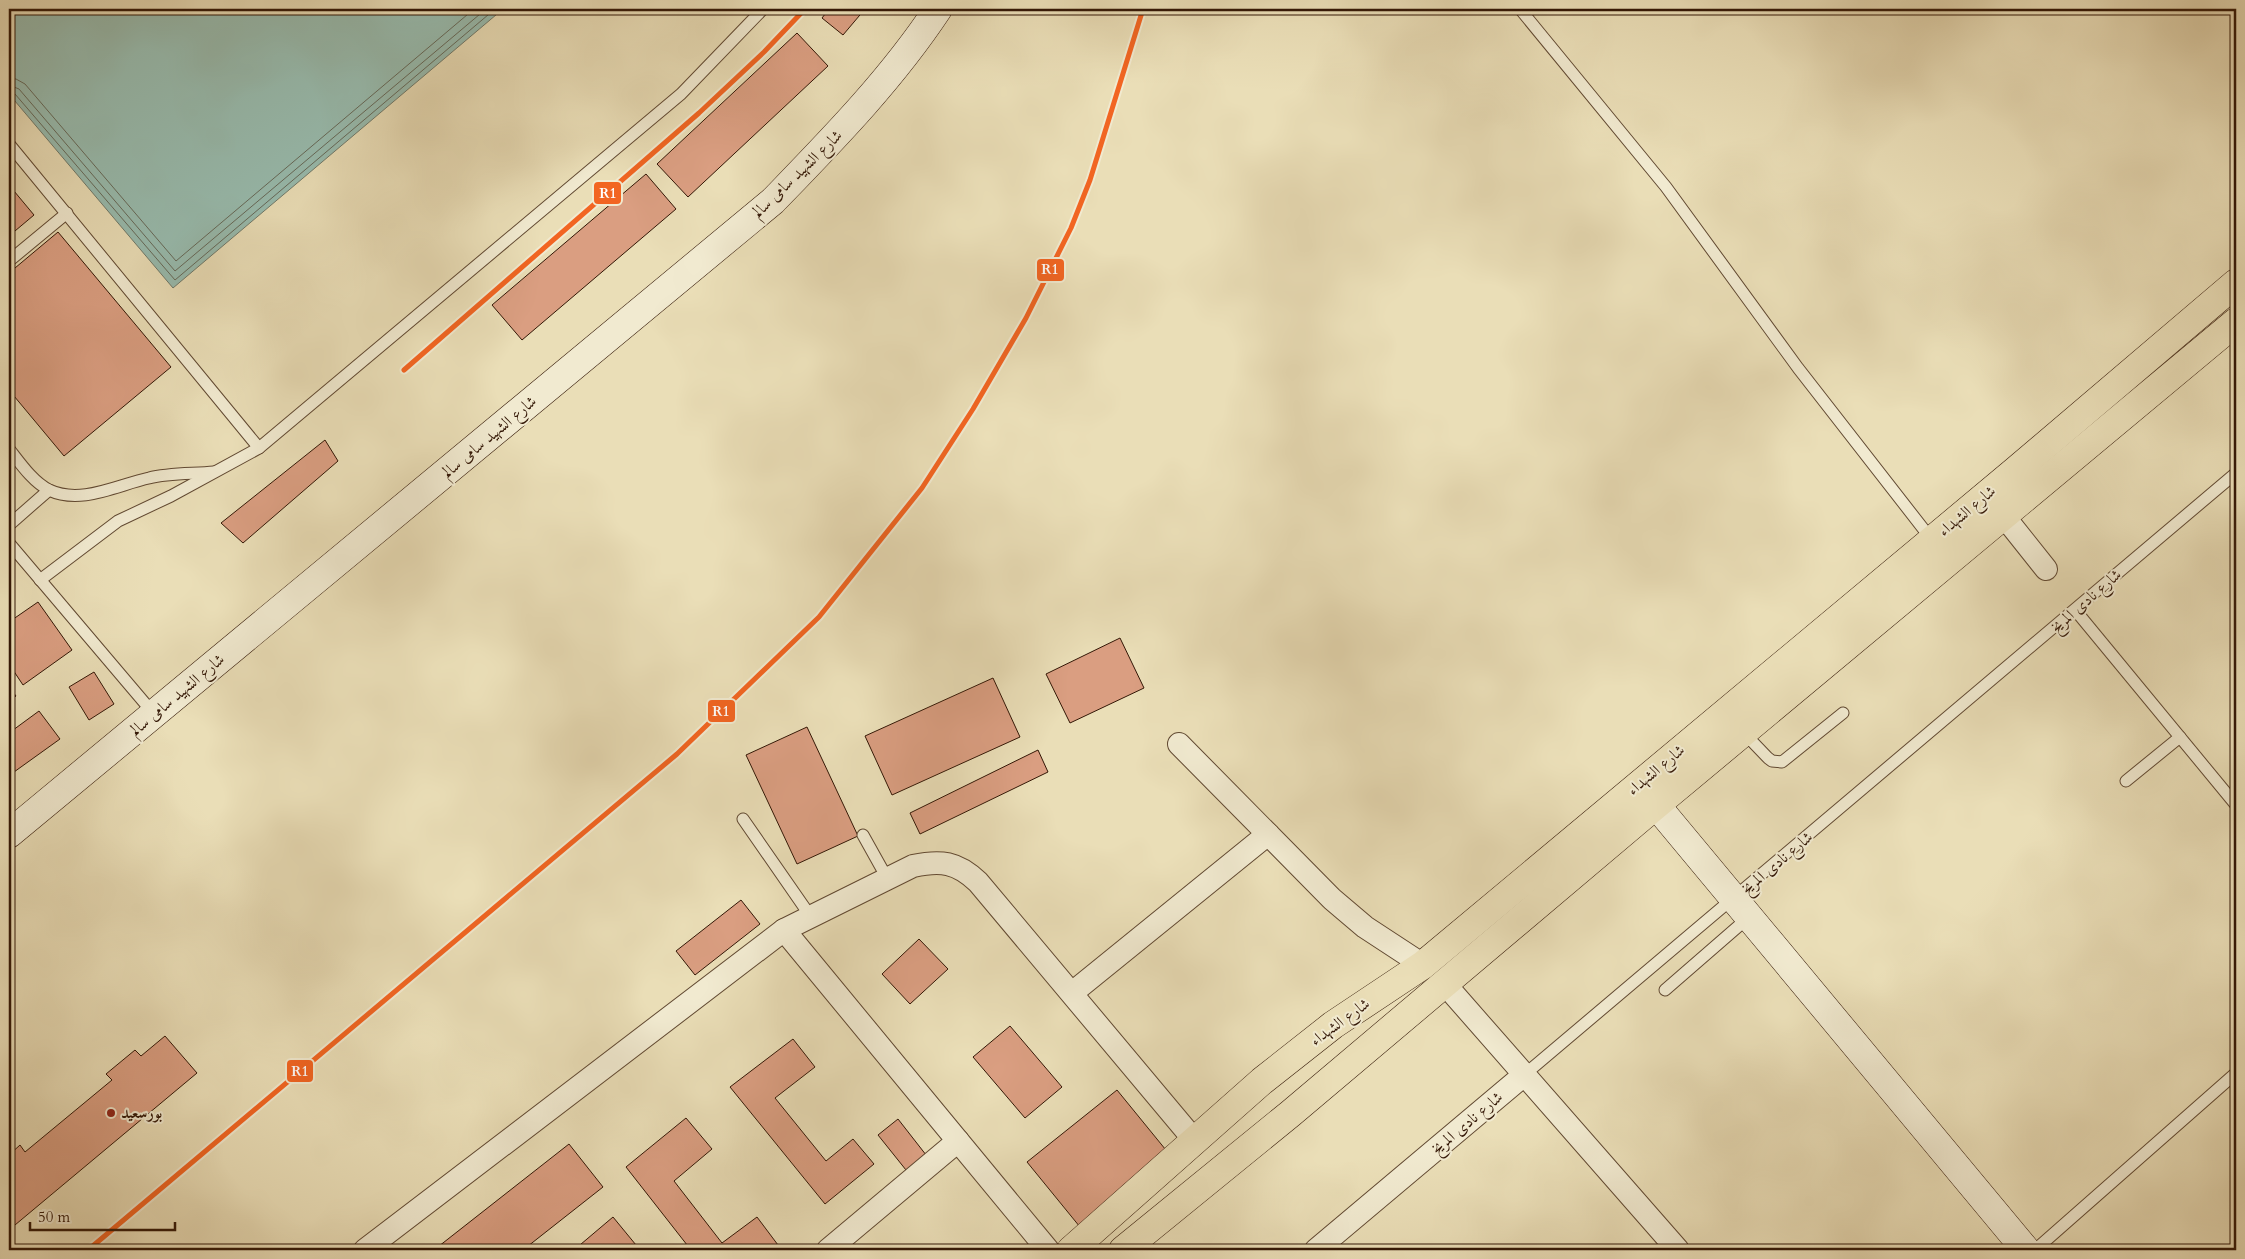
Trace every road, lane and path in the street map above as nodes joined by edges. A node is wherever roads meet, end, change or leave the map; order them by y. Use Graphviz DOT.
graph roads {
  1 [pos="763,9"];
  2 [pos="938,9"];
  3 [pos="1520,9"];
  4 [pos="9,144"];
  5 [pos="66,213"];
  6 [pos="9,261"];
  7 [pos="2236,283"];
  8 [pos="2236,322"];
  9 [pos="258,448"];
  10 [pos="9,449"];
  11 [pos="218,472"];
  12 [pos="2236,474"];
  13 [pos="49,490"];
  14 [pos="2003,516"];
  15 [pos="9,525"];
  16 [pos="1932,540"];
  17 [pos="9,544"];
  18 [pos="2046,569"];
  19 [pos="40,580"];
  20 [pos="2076,611"];
  21 [pos="1843,713"];
  22 [pos="154,714"];
  23 [pos="1743,732"];
  24 [pos="2180,737"];
  25 [pos="1179,744"];
  26 [pos="2126,780"];
  27 [pos="1638,784"];
  28 [pos="1656,805"];
  29 [pos="2236,805"];
  30 [pos="743,819"];
  31 [pos="9,834"];
  32 [pos="1268,834"];
  33 [pos="862,835"];
  34 [pos="887,878"];
  35 [pos="1742,908"];
  36 [pos="811,917"];
  37 [pos="784,930"];
  38 [pos="1423,966"];
  39 [pos="1444,984"];
  40 [pos="1665,990"];
  41 [pos="1072,993"];
  42 [pos="1333,1025"];
  43 [pos="1356,1058"];
  44 [pos="2236,1073"];
  45 [pos="1524,1075"];
  46 [pos="1262,1082"];
  47 [pos="1290,1114"];
  48 [pos="958,1141"];
  49 [pos="1195,1141"];
  50 [pos="365,1250"];
  51 [pos="828,1250"];
  52 [pos="1048,1250"];
  53 [pos="1071,1250"];
  54 [pos="1123,1250"];
  55 [pos="1316,1250"];
  56 [pos="1678,1250"];
  57 [pos="2026,1250"];
  58 [pos="2035,1250"];
  1 -- 9 [label="lane"];
  2 -- 22 [label="main road, شارع الشهيد سامى سالم"];
  3 -- 16 [label="lane"];
  4 -- 5 [label="lane"];
  5 -- 6 [label="lane"];
  5 -- 9 [label="lane"];
  7 -- 16 [label="highway, شارع الشهداء"];
  8 -- 14 [label="highway, شارع الشهداء"];
  9 -- 11 [label="lane"];
  10 -- 13 [label="lane"];
  11 -- 13 [label="lane"];
  11 -- 19 [label="lane"];
  12 -- 20 [label="lane, شارع نادى المريخ"];
  13 -- 15 [label="lane"];
  14 -- 18 [label="street"];
  14 -- 23 [label="highway, شارع الشهداء"];
  16 -- 27 [label="highway, شارع الشهداء"];
  17 -- 19 [label="lane"];
  19 -- 22 [label="lane"];
  20 -- 24 [label="lane"];
  20 -- 35 [label="lane, شارع نادى المريخ"];
  21 -- 23 [label="lane"];
  22 -- 31 [label="main road, شارع الشهيد سامى سالم"];
  23 -- 28 [label="highway, شارع الشهداء"];
  24 -- 26 [label="lane"];
  24 -- 29 [label="lane"];
  25 -- 32 [label="street"];
  27 -- 28 [label="main road"];
  27 -- 38 [label="highway, شارع الشهداء"];
  28 -- 35 [label="main road"];
  28 -- 39 [label="highway, شارع الشهداء"];
  30 -- 36 [label="lane"];
  32 -- 38 [label="street"];
  32 -- 41 [label="street"];
  33 -- 34 [label="lane"];
  34 -- 36 [label="street"];
  34 -- 41 [label="street"];
  35 -- 40 [label="lane"];
  35 -- 45 [label="lane, شارع نادى المريخ"];
  35 -- 57 [label="main road"];
  36 -- 37 [label="street"];
  37 -- 48 [label="street"];
  37 -- 50 [label="street"];
  38 -- 42 [label="highway, شارع الشهداء"];
  39 -- 43 [label="highway, شارع الشهداء"];
  39 -- 45 [label="street"];
  41 -- 49 [label="street"];
  42 -- 43 [label="highway"];
  42 -- 46 [label="highway, شارع الشهداء"];
  43 -- 47 [label="highway, شارع الشهداء"];
  44 -- 58 [label="lane"];
  45 -- 55 [label="street, شارع نادى المريخ"];
  45 -- 56 [label="street"];
  46 -- 47 [label="highway"];
  46 -- 49 [label="highway, شارع الشهداء"];
  47 -- 54 [label="highway, شارع الشهداء"];
  48 -- 51 [label="street"];
  48 -- 52 [label="street"];
  49 -- 53 [label="highway, شارع الشهداء"];
}
